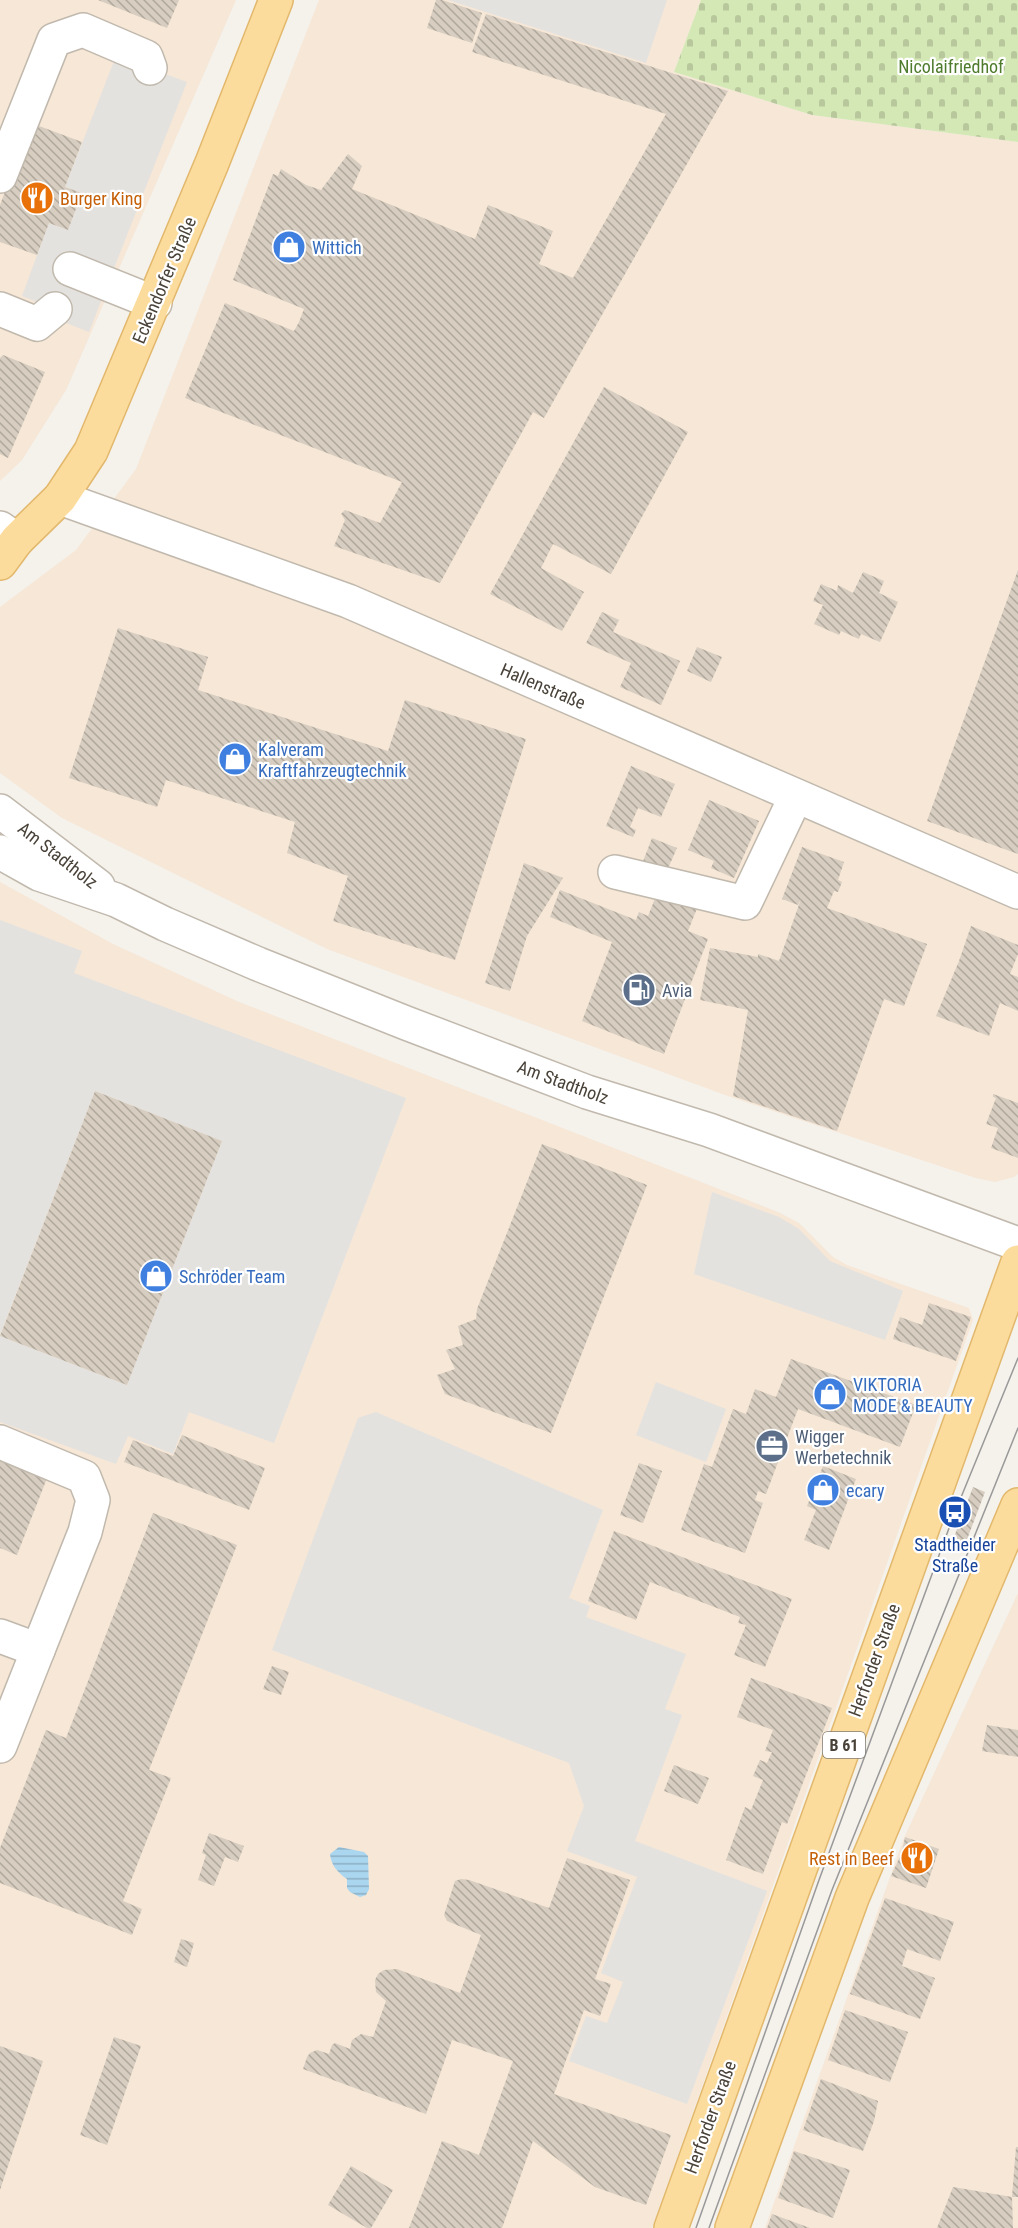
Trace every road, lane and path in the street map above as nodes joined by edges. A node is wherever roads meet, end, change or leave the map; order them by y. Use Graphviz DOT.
graph roads {
  1 [pos="276,0"];
  2 [pos="150,68"];
  3 [pos="0,176"];
  4 [pos="70,269"];
  5 [pos="155,303"];
  6 [pos="0,309"];
  7 [pos="55,309"];
  8 [pos="60,498"];
  9 [pos="4,543"];
  10 [pos="796,796"];
  11 [pos="0,811"];
  12 [pos="0,852"];
  13 [pos="615,872"];
  14 [pos="1018,892"];
  15 [pos="116,900"];
  16 [pos="1018,1244"];
  17 [pos="1018,1262"];
  18 [pos="0,1442"];
  19 [pos="1018,1504"];
  20 [pos="0,1636"];
  21 [pos="38,1650"];
  22 [pos="0,1746"];
  23 [pos="671,2228"];
  24 [pos="732,2228"];
  1 -- 5 [label="main road, Eckendorfer Straße"];
  2 -- 3 [label="street"];
  4 -- 5 [label="street"];
  5 -- 8 [label="main road, Eckendorfer Straße"];
  6 -- 7 [label="street"];
  8 -- 9 [label="main road, Eckendorfer Straße"];
  8 -- 10 [label="street, Hallenstraße"];
  10 -- 13 [label="street"];
  10 -- 14 [label="street, Hallenstraße"];
  11 -- 15 [label="street, Am Stadtholz"];
  12 -- 15 [label="street, Am Stadtholz"];
  15 -- 16 [label="street, Am Stadtholz"];
  17 -- 23 [label="main road, Herforder Straße / B 61"];
  18 -- 21 [label="street"];
  19 -- 24 [label="main road"];
  20 -- 21 [label="street"];
  21 -- 22 [label="street"];
}
